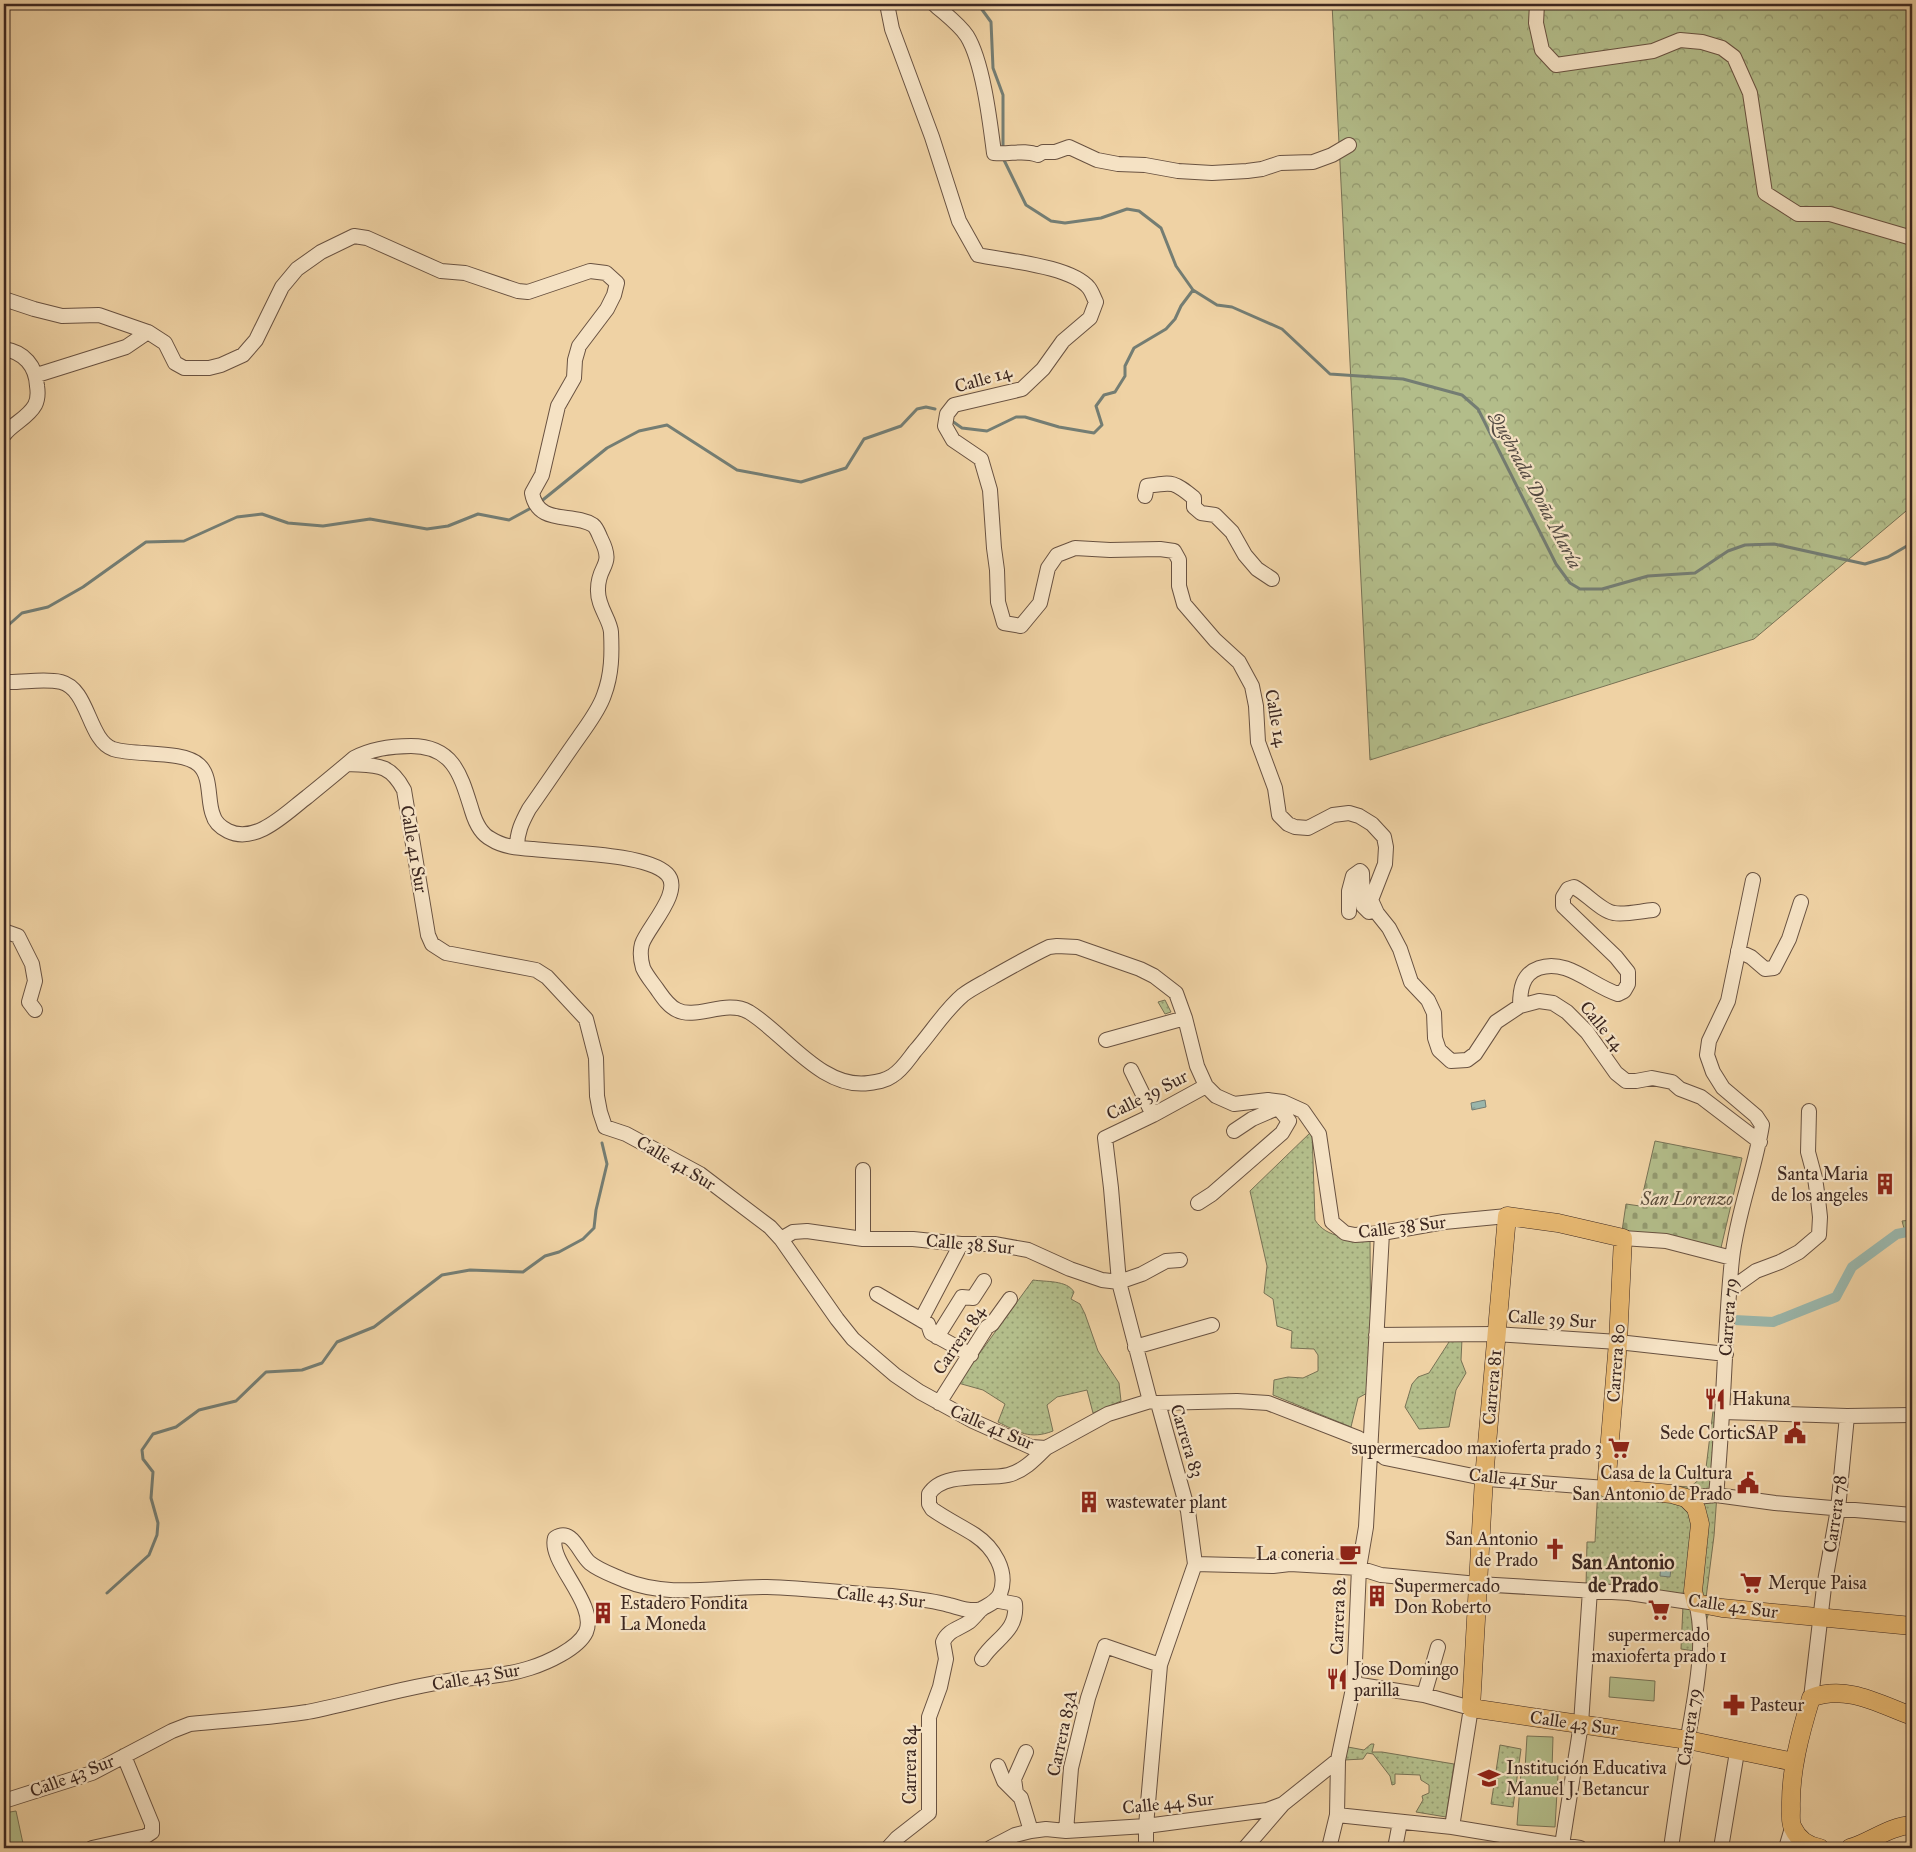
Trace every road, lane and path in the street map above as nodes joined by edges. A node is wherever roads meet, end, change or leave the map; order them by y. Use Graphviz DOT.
graph roads {
  1 [pos="887,4"];
  2 [pos="934,4"];
  3 [pos="1537,4"];
  4 [pos="1349,145"];
  5 [pos="1912,238"];
  6 [pos="4,299"];
  7 [pos="148,332"];
  8 [pos="4,349"];
  9 [pos="37,375"];
  10 [pos="4,435"];
  11 [pos="1145,496"];
  12 [pos="1272,579"];
  13 [pos="4,682"];
  14 [pos="347,764"];
  15 [pos="517,848"];
  16 [pos="1753,880"];
  17 [pos="1801,902"];
  18 [pos="1653,910"];
  19 [pos="1349,912"];
  20 [pos="1377,913"];
  21 [pos="4,931"];
  22 [pos="1738,951"];
  23 [pos="1520,1006"];
  24 [pos="35,1010"];
  25 [pos="1185,1018"];
  26 [pos="1106,1040"];
  27 [pos="1131,1070"];
  28 [pos="1206,1086"];
  29 [pos="1282,1104"];
  30 [pos="1809,1111"];
  31 [pos="1153,1115"];
  32 [pos="1234,1131"];
  33 [pos="1105,1138"];
  34 [pos="1760,1142"];
  35 [pos="863,1170"];
  36 [pos="1198,1203"];
  37 [pos="1507,1216"];
  38 [pos="1382,1233"];
  39 [pos="1623,1238"];
  40 [pos="781,1239"];
  41 [pos="863,1239"];
  42 [pos="962,1244"];
  43 [pos="1732,1258"];
  44 [pos="1180,1260"];
  45 [pos="984,1281"];
  46 [pos="1119,1282"];
  47 [pos="1730,1287"];
  48 [pos="877,1294"];
  49 [pos="1010,1299"];
  50 [pos="921,1320"];
  51 [pos="1212,1325"];
  52 [pos="1497,1334"];
  53 [pos="1376,1335"];
  54 [pos="937,1337"];
  55 [pos="1618,1342"];
  56 [pos="1135,1347"];
  57 [pos="1726,1354"];
  58 [pos="970,1355"];
  59 [pos="1154,1402"];
  60 [pos="939,1403"];
  61 [pos="1723,1412"];
  62 [pos="1912,1415"];
  63 [pos="1847,1416"];
  64 [pos="1371,1446"];
  65 [pos="1046,1448"];
  66 [pos="1484,1478"];
  67 [pos="1606,1488"];
  68 [pos="1712,1496"];
  69 [pos="1686,1498"];
  70 [pos="1838,1509"];
  71 [pos="1912,1515"];
  72 [pos="1700,1516"];
  73 [pos="1195,1564"];
  74 [pos="1359,1568"];
  75 [pos="1477,1584"];
  76 [pos="1590,1590"];
  77 [pos="996,1598"];
  78 [pos="1696,1602"];
  79 [pos="982,1609"];
  80 [pos="1820,1617"];
  81 [pos="1912,1624"];
  82 [pos="1438,1647"];
  83 [pos="982,1659"];
  84 [pos="1160,1665"];
  85 [pos="1354,1684"];
  86 [pos="1424,1695"];
  87 [pos="1811,1698"];
  88 [pos="1470,1708"];
  89 [pos="1912,1716"];
  90 [pos="1581,1724"];
  91 [pos="1688,1740"];
  92 [pos="1026,1752"];
  93 [pos="1737,1752"];
  94 [pos="124,1756"];
  95 [pos="1338,1760"];
  96 [pos="1794,1762"];
  97 [pos="998,1766"];
  98 [pos="1016,1793"];
  99 [pos="4,1801"];
  100 [pos="1283,1804"];
  101 [pos="1337,1814"];
  102 [pos="1400,1822"];
  103 [pos="1912,1824"];
  104 [pos="1146,1826"];
  105 [pos="1452,1827"];
  106 [pos="1066,1830"];
  107 [pos="1031,1831"];
  108 [pos="1562,1845"];
  109 [pos="1800,1847"];
  110 [pos="92,1848"];
  111 [pos="888,1848"];
  112 [pos="990,1848"];
  113 [pos="1146,1848"];
  114 [pos="1245,1848"];
  115 [pos="1328,1848"];
  116 [pos="1394,1848"];
  117 [pos="1580,1848"];
  118 [pos="1671,1848"];
  119 [pos="1721,1848"];
  120 [pos="1850,1848"];
  1 -- 20 [label="street, Calle 14"];
  2 -- 4 [label="street"];
  3 -- 5 [label="street"];
  6 -- 7 [label="street"];
  7 -- 9 [label="street"];
  7 -- 15 [label="street"];
  8 -- 9 [label="street"];
  9 -- 10 [label="street"];
  11 -- 12 [label="street"];
  13 -- 14 [label="street"];
  14 -- 15 [label="street"];
  14 -- 40 [label="street, Calle 41 Sur"];
  15 -- 25 [label="street"];
  16 -- 22 [label="street"];
  17 -- 22 [label="street"];
  18 -- 23 [label="street"];
  19 -- 20 [label="street"];
  20 -- 23 [label="street, Calle 14"];
  21 -- 24 [label="street"];
  22 -- 34 [label="street"];
  23 -- 34 [label="street, Calle 14"];
  25 -- 26 [label="street"];
  25 -- 28 [label="street"];
  27 -- 31 [label="street"];
  28 -- 29 [label="street, Calle 38 Sur"];
  28 -- 31 [label="street, Calle 39 Sur"];
  29 -- 32 [label="street"];
  29 -- 36 [label="street"];
  29 -- 38 [label="street, Calle 38 Sur"];
  30 -- 47 [label="street"];
  31 -- 33 [label="street, Calle 39 Sur"];
  33 -- 46 [label="street, Carrera 83"];
  34 -- 43 [label="street, Carrera 79"];
  35 -- 41 [label="street"];
  37 -- 38 [label="street, Calle 38 Sur"];
  37 -- 39 [label="main road, Calle 38 Sur"];
  37 -- 52 [label="main road, Carrera 81"];
  38 -- 53 [label="street, Carrera 82"];
  39 -- 43 [label="street, Calle 38 Sur"];
  39 -- 55 [label="main road, Carrera 80"];
  40 -- 41 [label="street, Calle 38 Sur"];
  40 -- 60 [label="street, Calle 41 Sur"];
  41 -- 42 [label="street, Calle 38 Sur"];
  42 -- 46 [label="street, Calle 38 Sur"];
  42 -- 50 [label="street"];
  43 -- 47 [label="street, Carrera 79"];
  44 -- 46 [label="street"];
  45 -- 54 [label="street"];
  46 -- 56 [label="street, Carrera 83"];
  47 -- 57 [label="street, Carrera 79"];
  48 -- 50 [label="street"];
  49 -- 58 [label="street, Carrera 84"];
  50 -- 54 [label="street"];
  51 -- 56 [label="street"];
  52 -- 53 [label="street, Calle 39 Sur"];
  52 -- 55 [label="street, Calle 39 Sur"];
  52 -- 66 [label="main road, Carrera 81"];
  53 -- 64 [label="street, Carrera 82"];
  54 -- 58 [label="street"];
  55 -- 57 [label="street, Calle 39 Sur"];
  55 -- 67 [label="main road, Carrera 80"];
  56 -- 59 [label="street, Carrera 83"];
  57 -- 61 [label="street, Carrera 79"];
  58 -- 60 [label="street, Carrera 84"];
  59 -- 64 [label="street, Calle 41 Sur"];
  59 -- 65 [label="street, Calle 41 Sur"];
  59 -- 73 [label="street, Carrera 83"];
  60 -- 65 [label="street, Calle 41 Sur"];
  61 -- 63 [label="street"];
  61 -- 68 [label="street, Carrera 79"];
  62 -- 63 [label="street"];
  63 -- 70 [label="street, Carrera 78"];
  64 -- 66 [label="street, Calle 41 Sur"];
  64 -- 74 [label="street, Carrera 82"];
  65 -- 77 [label="street"];
  66 -- 67 [label="street, Calle 41 Sur"];
  66 -- 75 [label="main road, Carrera 81"];
  67 -- 69 [label="main road, Calle 41 Sur"];
  68 -- 69 [label="street, Calle 41 Sur"];
  68 -- 70 [label="street, Calle 41 Sur"];
  68 -- 72 [label="street, Carrera 79"];
  69 -- 72 [label="main road"];
  70 -- 71 [label="street, Calle 41 Sur"];
  70 -- 80 [label="street, Carrera 78"];
  72 -- 78 [label="main road, Carrera 79"];
  73 -- 74 [label="street, Calle 42 Sur"];
  73 -- 84 [label="street, Carrera 83"];
  74 -- 75 [label="street, Calle 42 Sur"];
  74 -- 85 [label="street, Carrera 82"];
  75 -- 76 [label="street, Calle 42 Sur"];
  75 -- 88 [label="main road, Carrera 81"];
  76 -- 78 [label="street, Calle 42 Sur"];
  76 -- 90 [label="street"];
  77 -- 79 [label="street, Carrera 84"];
  77 -- 83 [label="street"];
  78 -- 80 [label="main road, Calle 42 Sur"];
  78 -- 91 [label="street, Carrera 79"];
  79 -- 94 [label="street, Calle 43 Sur"];
  79 -- 111 [label="street, Carrera 84"];
  80 -- 81 [label="main road, Calle 42 Sur"];
  80 -- 87 [label="street, Carrera 78"];
  82 -- 86 [label="street"];
  84 -- 104 [label="street, Carrera 83"];
  84 -- 106 [label="street, Carrera 83A"];
  85 -- 86 [label="street, Calle 43 Sur"];
  85 -- 95 [label="street, Carrera 82"];
  86 -- 88 [label="street, Calle 43 Sur"];
  87 -- 89 [label="main road"];
  87 -- 96 [label="main road, Carrera 78"];
  88 -- 90 [label="main road, Calle 43 Sur"];
  88 -- 105 [label="street, Carrera 81"];
  90 -- 91 [label="main road, Calle 43 Sur"];
  90 -- 108 [label="street"];
  91 -- 93 [label="main road, Calle 43 Sur"];
  91 -- 118 [label="street, Carrera 79"];
  92 -- 98 [label="street"];
  93 -- 96 [label="main road, Calle 43 Sur"];
  93 -- 119 [label="street"];
  94 -- 99 [label="street, Calle 43 Sur"];
  94 -- 110 [label="street"];
  95 -- 100 [label="street, Calle 44 Sur"];
  95 -- 101 [label="street, Carrera 82"];
  96 -- 109 [label="main road, Carrera 78"];
  97 -- 98 [label="street"];
  98 -- 107 [label="street"];
  100 -- 104 [label="street, Calle 44 Sur"];
  100 -- 114 [label="street"];
  101 -- 102 [label="street"];
  101 -- 115 [label="street, Carrera 82"];
  102 -- 105 [label="street"];
  102 -- 116 [label="street"];
  103 -- 120 [label="main road"];
  104 -- 106 [label="street, Calle 44 Sur"];
  104 -- 113 [label="street, Carrera 83"];
  105 -- 108 [label="street"];
  106 -- 107 [label="street, Calle 44 Sur"];
  107 -- 112 [label="street, Calle 44 Sur"];
  108 -- 117 [label="street"];
}
